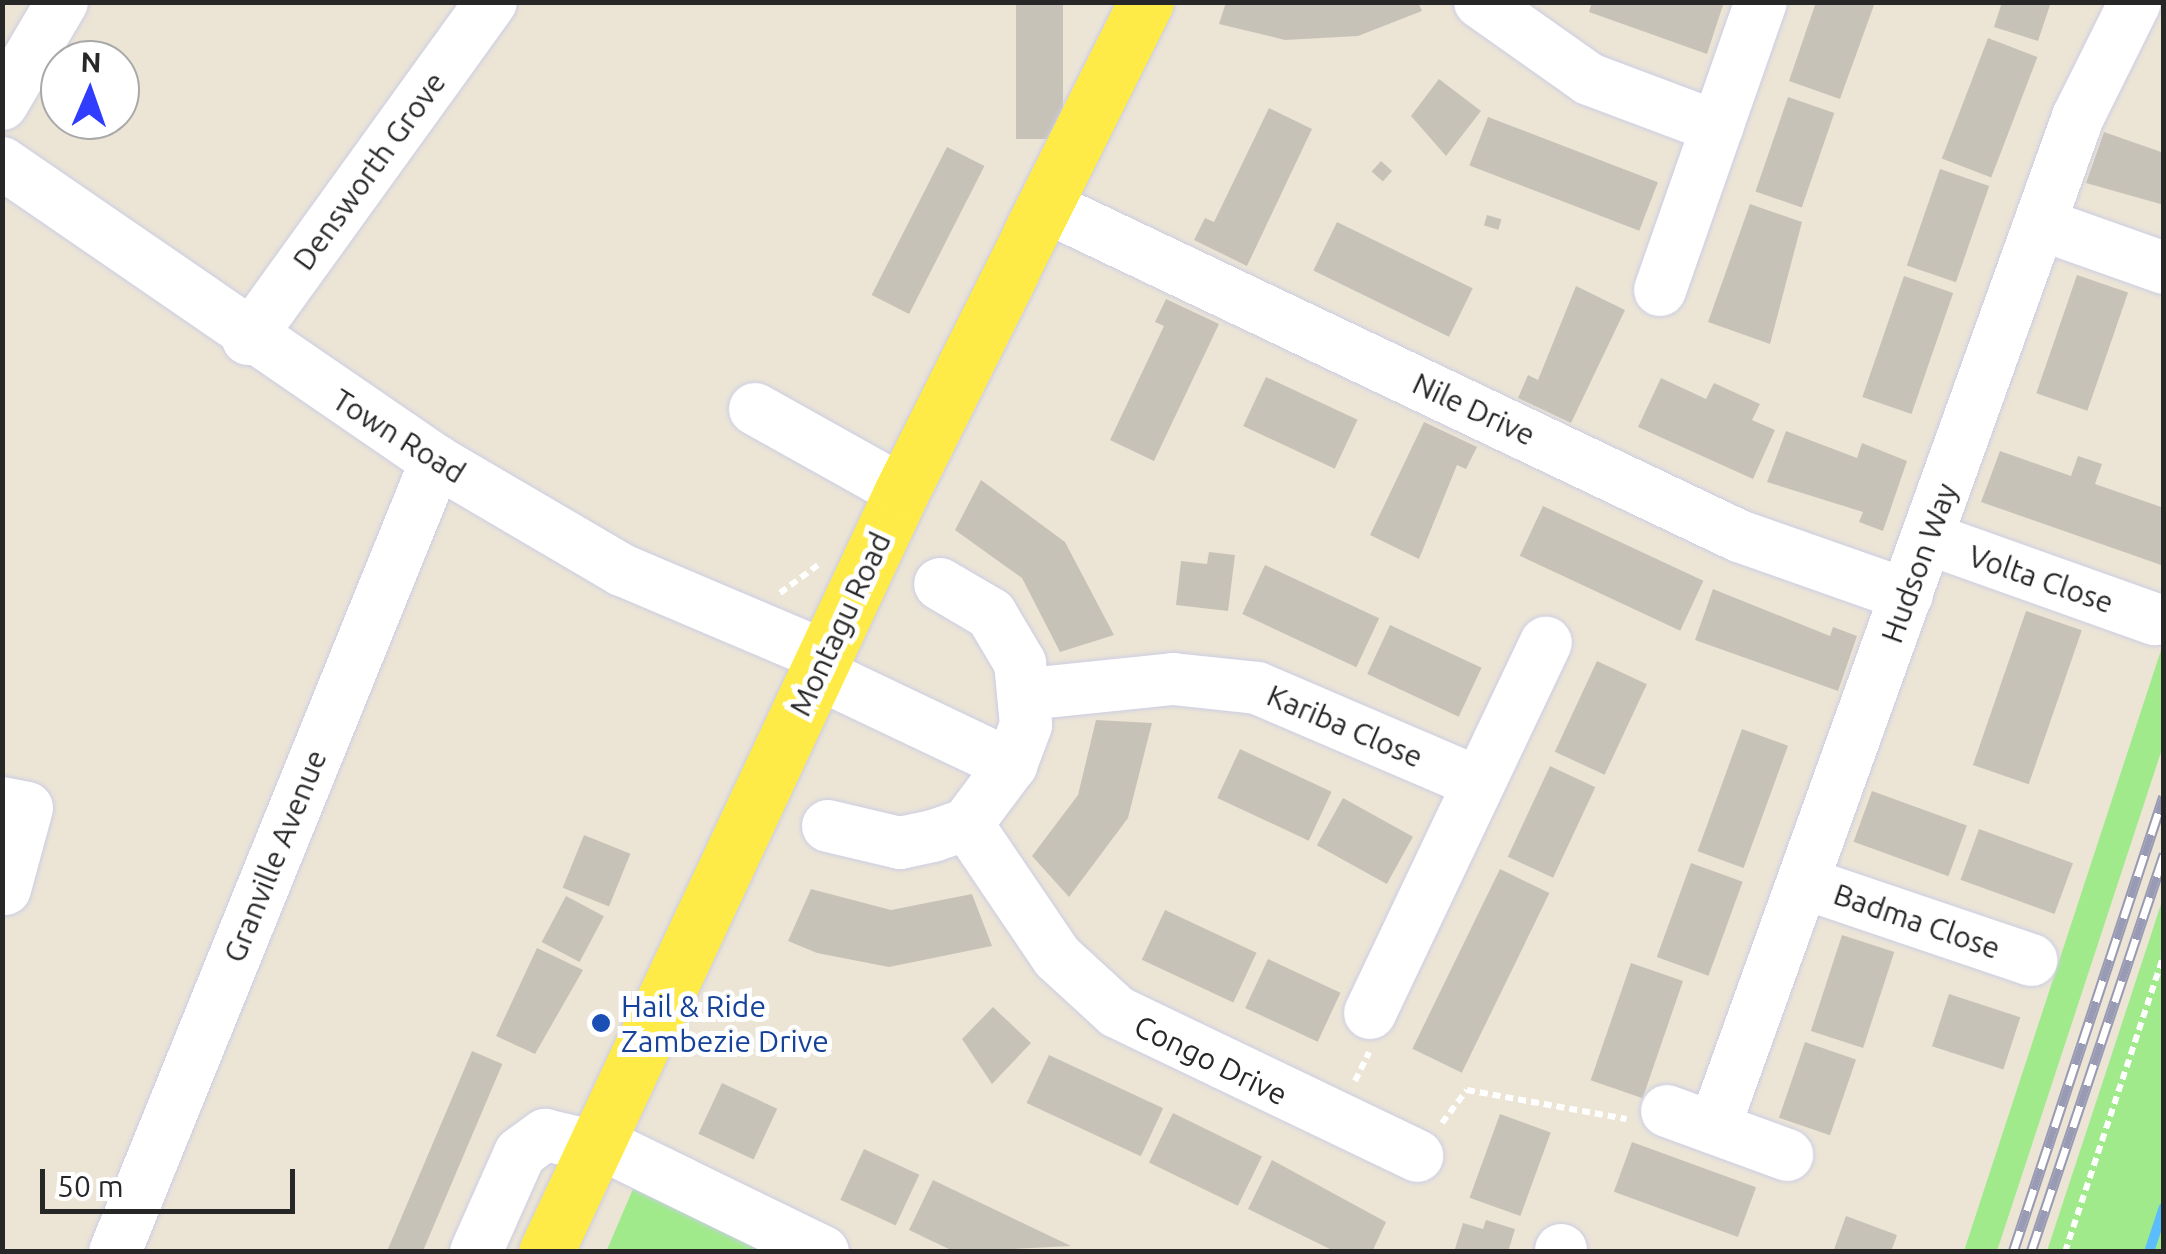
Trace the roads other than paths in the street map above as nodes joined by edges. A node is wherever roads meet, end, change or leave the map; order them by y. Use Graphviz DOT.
graph roads {
  1 [pos="62,2"];
  2 [pos="491,2"];
  3 [pos="1146,2"];
  4 [pos="1480,2"];
  5 [pos="1761,2"];
  6 [pos="2135,2"];
  7 [pos="2,104"];
  8 [pos="1717,127"];
  9 [pos="2,163"];
  10 [pos="1047,208"];
  11 [pos="2040,224"];
  12 [pos="2164,268"];
  13 [pos="1660,290"];
  14 [pos="248,339"];
  15 [pos="755,409"];
  16 [pos="436,461"];
  17 [pos="902,491"];
  18 [pos="1928,538"];
  19 [pos="940,584"];
  20 [pos="1907,594"];
  21 [pos="2156,619"];
  22 [pos="1546,643"];
  23 [pos="821,664"];
  24 [pos="1028,694"];
  25 [pos="1011,765"];
  26 [pos="1479,783"];
  27 [pos="2,804"];
  28 [pos="968,824"];
  29 [pos="828,826"];
  30 [pos="1804,883"];
  31 [pos="5,889"];
  32 [pos="2030,960"];
  33 [pos="1370,1013"];
  34 [pos="591,1144"];
  35 [pos="1787,1154"];
  36 [pos="1417,1156"];
  37 [pos="114,1252"];
  38 [pos="476,1252"];
  39 [pos="546,1252"];
  40 [pos="823,1252"];
  1 -- 7 [label="street"];
  2 -- 14 [label="street, Densworth Grove"];
  3 -- 10 [label="main road, Montagu Road"];
  4 -- 8 [label="street"];
  5 -- 8 [label="street"];
  6 -- 11 [label="street, Hudson Way"];
  8 -- 13 [label="street"];
  9 -- 14 [label="street, Town Road"];
  10 -- 17 [label="main road, Montagu Road"];
  10 -- 20 [label="street, Nile Drive"];
  11 -- 12 [label="street"];
  11 -- 18 [label="street, Hudson Way"];
  14 -- 16 [label="street, Town Road"];
  15 -- 17 [label="street"];
  16 -- 23 [label="street, Town Road"];
  16 -- 37 [label="street, Granville Avenue"];
  17 -- 23 [label="main road, Montagu Road"];
  18 -- 20 [label="street, Hudson Way"];
  18 -- 21 [label="street, Volta Close"];
  19 -- 24 [label="street"];
  20 -- 30 [label="street, Hudson Way"];
  22 -- 26 [label="street"];
  23 -- 25 [label="street, Town Road"];
  23 -- 34 [label="main road, Montagu Road"];
  24 -- 25 [label="street"];
  24 -- 26 [label="street, Kariba Close"];
  25 -- 28 [label="street"];
  26 -- 33 [label="street"];
  27 -- 31 [label="street"];
  28 -- 29 [label="street"];
  28 -- 36 [label="street, Congo Drive"];
  30 -- 32 [label="street, Badma Close"];
  30 -- 35 [label="street, Hudson Way"];
  34 -- 38 [label="street"];
  34 -- 39 [label="main road, Montagu Road"];
  34 -- 40 [label="street"];
}
